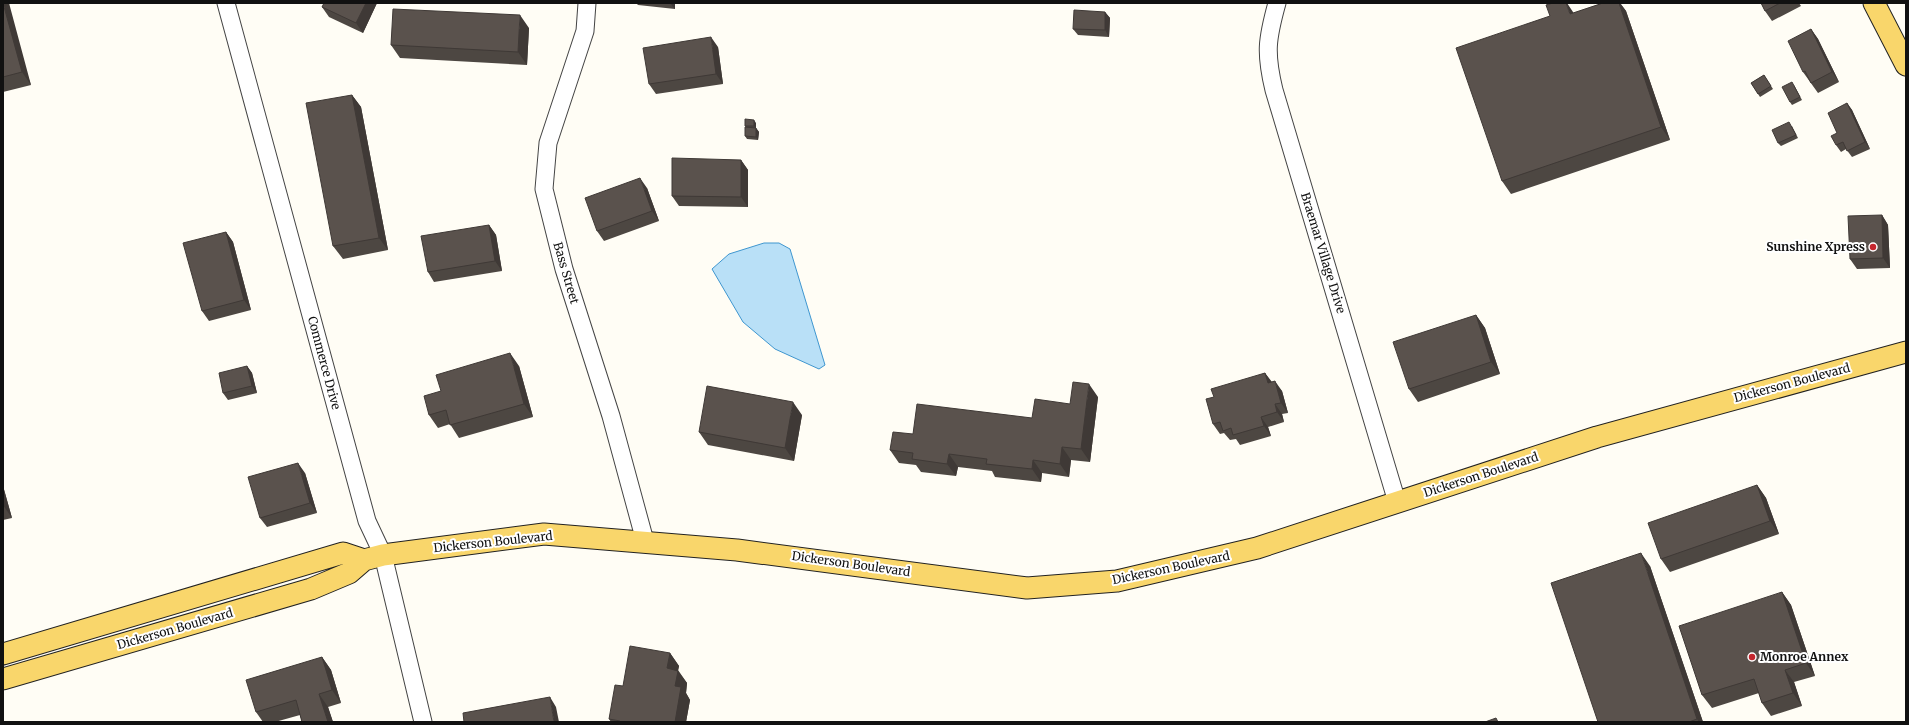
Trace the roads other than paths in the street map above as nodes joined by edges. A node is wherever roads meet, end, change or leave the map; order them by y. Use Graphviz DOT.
graph roads {
  1 [pos="226,3"];
  2 [pos="587,3"];
  3 [pos="1276,3"];
  4 [pos="1874,3"];
  5 [pos="1906,66"];
  6 [pos="1906,352"];
  7 [pos="1397,502"];
  8 [pos="645,541"];
  9 [pos="373,558"];
  10 [pos="3,654"];
  11 [pos="3,679"];
  12 [pos="423,722"];
  1 -- 9 [label="street, Commerce Drive"];
  2 -- 8 [label="street, Bass Street"];
  3 -- 7 [label="street, Braemar Village Drive"];
  4 -- 5 [label="main road"];
  6 -- 7 [label="main road, Dickerson Boulevard"];
  7 -- 8 [label="main road, Dickerson Boulevard"];
  8 -- 9 [label="main road, Dickerson Boulevard"];
  9 -- 10 [label="main road, Dickerson Boulevard"];
  9 -- 11 [label="main road, Dickerson Boulevard"];
  9 -- 12 [label="street, Commerce Drive"];
}
